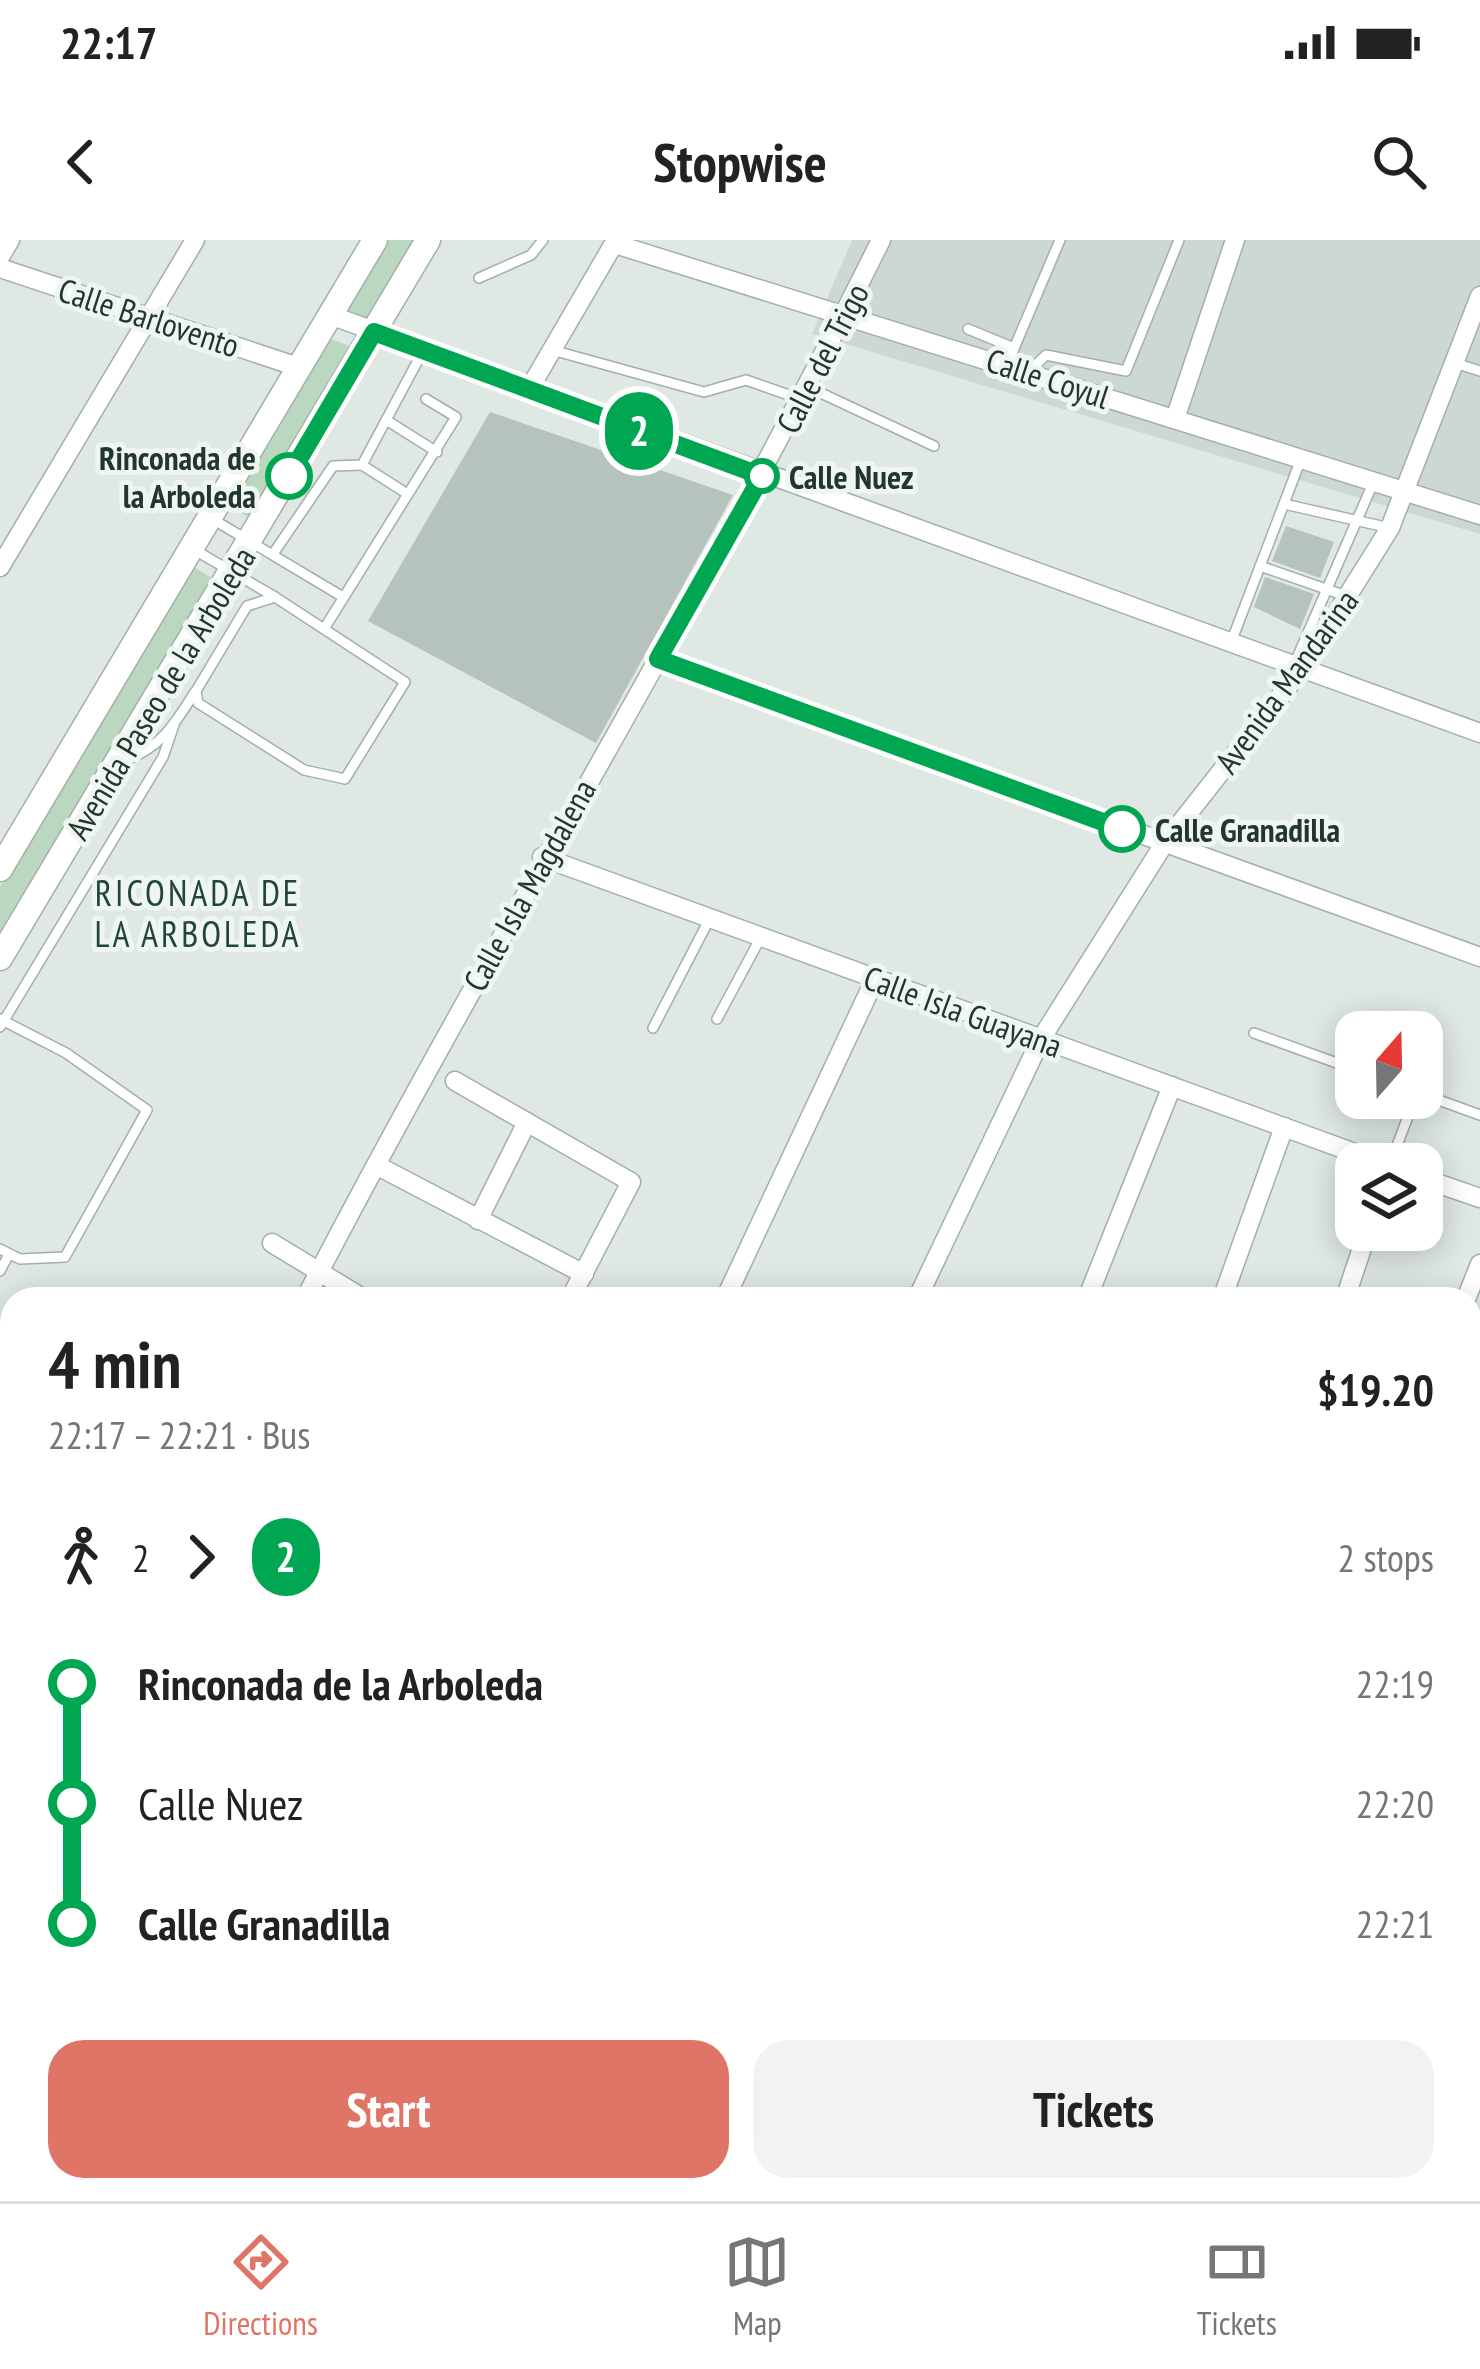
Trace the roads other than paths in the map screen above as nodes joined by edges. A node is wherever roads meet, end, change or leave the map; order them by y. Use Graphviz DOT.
graph roads {
  1 [pos="10,240"];
  2 [pos="195,240"];
  3 [pos="375,240"];
  4 [pos="428,240"];
  5 [pos="543,240"];
  6 [pos="881,240"];
  7 [pos="1060,240"];
  8 [pos="1179,240"];
  9 [pos="1235,240"];
  10 [pos="611,242"];
  11 [pos="0,257"];
  12 [pos="0,268"];
  13 [pos="479,278"];
  14 [pos="1479,301"];
  15 [pos="845,314"];
  16 [pos="330,315"];
  17 [pos="150,317"];
  18 [pos="968,329"];
  19 [pos="374,332"];
  20 [pos="553,350"];
  21 [pos="423,351"];
  22 [pos="1010,357"];
  23 [pos="1455,363"];
  24 [pos="298,367"];
  25 [pos="1480,371"];
  26 [pos="1028,372"];
  27 [pos="528,391"];
  28 [pos="804,393"];
  29 [pos="427,399"];
  30 [pos="1174,418"];
  31 [pos="386,420"];
  32 [pos="934,446"];
  33 [pos="436,452"];
  34 [pos="1302,459"];
  35 [pos="362,465"];
  36 [pos="762,476"];
  37 [pos="1374,481"];
  38 [pos="1407,492"];
  39 [pos="406,493"];
  40 [pos="1284,504"];
  41 [pos="1480,515"];
  42 [pos="211,518"];
  43 [pos="1355,520"];
  44 [pos="1390,528"];
  45 [pos="262,548"];
  46 [pos="193,549"];
  47 [pos="1261,566"];
  48 [pos="0,567"];
  49 [pos="234,570"];
  50 [pos="1326,591"];
  51 [pos="275,596"];
  52 [pos="1347,597"];
  53 [pos="343,598"];
  54 [pos="324,629"];
  55 [pos="1230,645"];
  56 [pos="658,659"];
  57 [pos="1297,669"];
  58 [pos="196,691"];
  59 [pos="173,725"];
  60 [pos="1480,733"];
  61 [pos="118,763"];
  62 [pos="1164,844"];
  63 [pos="542,857"];
  64 [pos="0,869"];
  65 [pos="710,918"];
  66 [pos="761,937"];
  67 [pos="1480,957"];
  68 [pos="0,958"];
  69 [pos="875,979"];
  70 [pos="717,1019"];
  71 [pos="2,1022"];
  72 [pos="653,1028"];
  73 [pos="1253,1033"];
  74 [pos="1041,1040"];
  75 [pos="1335,1062"];
  76 [pos="455,1081"];
  77 [pos="1172,1087"];
  78 [pos="1443,1103"];
  79 [pos="1480,1114"];
  80 [pos="526,1122"];
  81 [pos="1284,1127"];
  82 [pos="1335,1145"];
  83 [pos="376,1165"];
  84 [pos="1443,1185"];
  85 [pos="1480,1198"];
  86 [pos="478,1220"];
  87 [pos="272,1243"];
  88 [pos="1361,1251"];
  89 [pos="4,1252"];
  90 [pos="0,1271"];
  91 [pos="319,1272"];
  92 [pos="584,1274"];
  93 [pos="311,1287"];
  94 [pos="344,1287"];
  95 [pos="577,1287"];
  96 [pos="731,1287"];
  97 [pos="923,1287"];
  98 [pos="1092,1287"];
  99 [pos="1226,1287"];
  100 [pos="1349,1287"];
  1 -- 11 [label="street"];
  2 -- 17 [label="street"];
  3 -- 16 [label="street, Avenida Paseo de la Arboleda"];
  4 -- 19 [label="street, Avenida Paseo de la Arboleda"];
  5 -- 13 [label="lane"];
  6 -- 15 [label="street, Calle del Trigo"];
  7 -- 22 [label="lane"];
  8 -- 26 [label="lane"];
  9 -- 30 [label="street"];
  10 -- 15 [label="street, Calle Coyul"];
  10 -- 20 [label="street"];
  12 -- 17 [label="street, Calle Barlovento"];
  14 -- 23 [label="street, Avenida Mandarina"];
  15 -- 22 [label="street, Calle Coyul"];
  15 -- 28 [label="street, Calle del Trigo"];
  16 -- 19 [label="street"];
  16 -- 24 [label="street, Avenida Paseo de la Arboleda"];
  17 -- 24 [label="street, Calle Barlovento"];
  17 -- 48 [label="street"];
  18 -- 22 [label="lane"];
  19 -- 21 [label="street"];
  19 -- 45 [label="street, Avenida Paseo de la Arboleda"];
  20 -- 27 [label="street"];
  20 -- 28 [label="lane"];
  21 -- 27 [label="street"];
  21 -- 31 [label="lane"];
  22 -- 26 [label="street, Calle Coyul"];
  23 -- 25 [label="lane"];
  23 -- 38 [label="street, Avenida Mandarina"];
  24 -- 42 [label="street, Avenida Paseo de la Arboleda"];
  26 -- 30 [label="street, Calle Coyul"];
  27 -- 36 [label="street"];
  28 -- 32 [label="lane"];
  28 -- 36 [label="street, Calle del Trigo"];
  29 -- 33 [label="lane"];
  30 -- 34 [label="street, Calle Coyul"];
  31 -- 33 [label="lane"];
  31 -- 35 [label="lane"];
  33 -- 39 [label="lane"];
  34 -- 37 [label="street, Calle Coyul"];
  34 -- 40 [label="lane"];
  35 -- 39 [label="lane"];
  35 -- 45 [label="lane"];
  36 -- 55 [label="street"];
  36 -- 56 [label="street, Calle Isla Magdalena"];
  37 -- 38 [label="street, Calle Coyul"];
  37 -- 43 [label="lane"];
  38 -- 41 [label="street, Calle Coyul"];
  38 -- 44 [label="street, Avenida Mandarina"];
  39 -- 53 [label="lane"];
  40 -- 43 [label="lane"];
  40 -- 47 [label="lane"];
  42 -- 45 [label="lane"];
  42 -- 46 [label="street, Avenida Paseo de la Arboleda"];
  43 -- 44 [label="lane"];
  43 -- 50 [label="lane"];
  44 -- 52 [label="street, Avenida Mandarina"];
  45 -- 49 [label="street, Avenida Paseo de la Arboleda"];
  45 -- 53 [label="lane"];
  46 -- 49 [label="lane"];
  46 -- 64 [label="street, Avenida Paseo de la Arboleda"];
  47 -- 50 [label="lane"];
  47 -- 55 [label="lane"];
  49 -- 51 [label="lane"];
  49 -- 61 [label="street, Avenida Paseo de la Arboleda"];
  50 -- 52 [label="lane"];
  50 -- 57 [label="lane"];
  51 -- 54 [label="lane"];
  51 -- 58 [label="lane"];
  52 -- 57 [label="street, Avenida Mandarina"];
  53 -- 54 [label="lane"];
  54 -- 58 [label="lane"];
  55 -- 57 [label="street"];
  56 -- 62 [label="street"];
  56 -- 63 [label="street, Calle Isla Magdalena"];
  57 -- 60 [label="street"];
  57 -- 62 [label="street, Avenida Mandarina"];
  58 -- 59 [label="lane"];
  59 -- 61 [label="lane"];
  59 -- 71 [label="lane"];
  61 -- 68 [label="street, Avenida Paseo de la Arboleda"];
  62 -- 67 [label="street"];
  62 -- 74 [label="street, Avenida Mandarina"];
  63 -- 65 [label="street, Calle Isla Guayana"];
  63 -- 83 [label="street, Calle Isla Magdalena"];
  65 -- 66 [label="street, Calle Isla Guayana"];
  65 -- 72 [label="lane"];
  66 -- 69 [label="street, Calle Isla Guayana"];
  66 -- 70 [label="lane"];
  69 -- 74 [label="street, Calle Isla Guayana"];
  69 -- 96 [label="street"];
  71 -- 89 [label="lane"];
  73 -- 75 [label="lane"];
  74 -- 77 [label="street, Calle Isla Guayana"];
  74 -- 97 [label="street, Avenida Mandarina"];
  76 -- 80 [label="street"];
  77 -- 81 [label="street, Calle Isla Guayana"];
  77 -- 98 [label="street"];
  78 -- 79 [label="lane"];
  80 -- 86 [label="street"];
  80 -- 92 [label="street"];
  81 -- 82 [label="street, Calle Isla Guayana"];
  81 -- 99 [label="street"];
  83 -- 86 [label="street"];
  83 -- 91 [label="street, Calle Isla Magdalena"];
  84 -- 85 [label="street"];
  86 -- 92 [label="street"];
  87 -- 91 [label="street"];
  88 -- 100 [label="street"];
  89 -- 90 [label="lane"];
  91 -- 93 [label="street, Calle Isla Magdalena"];
  91 -- 94 [label="street"];
  92 -- 95 [label="street"];
}
